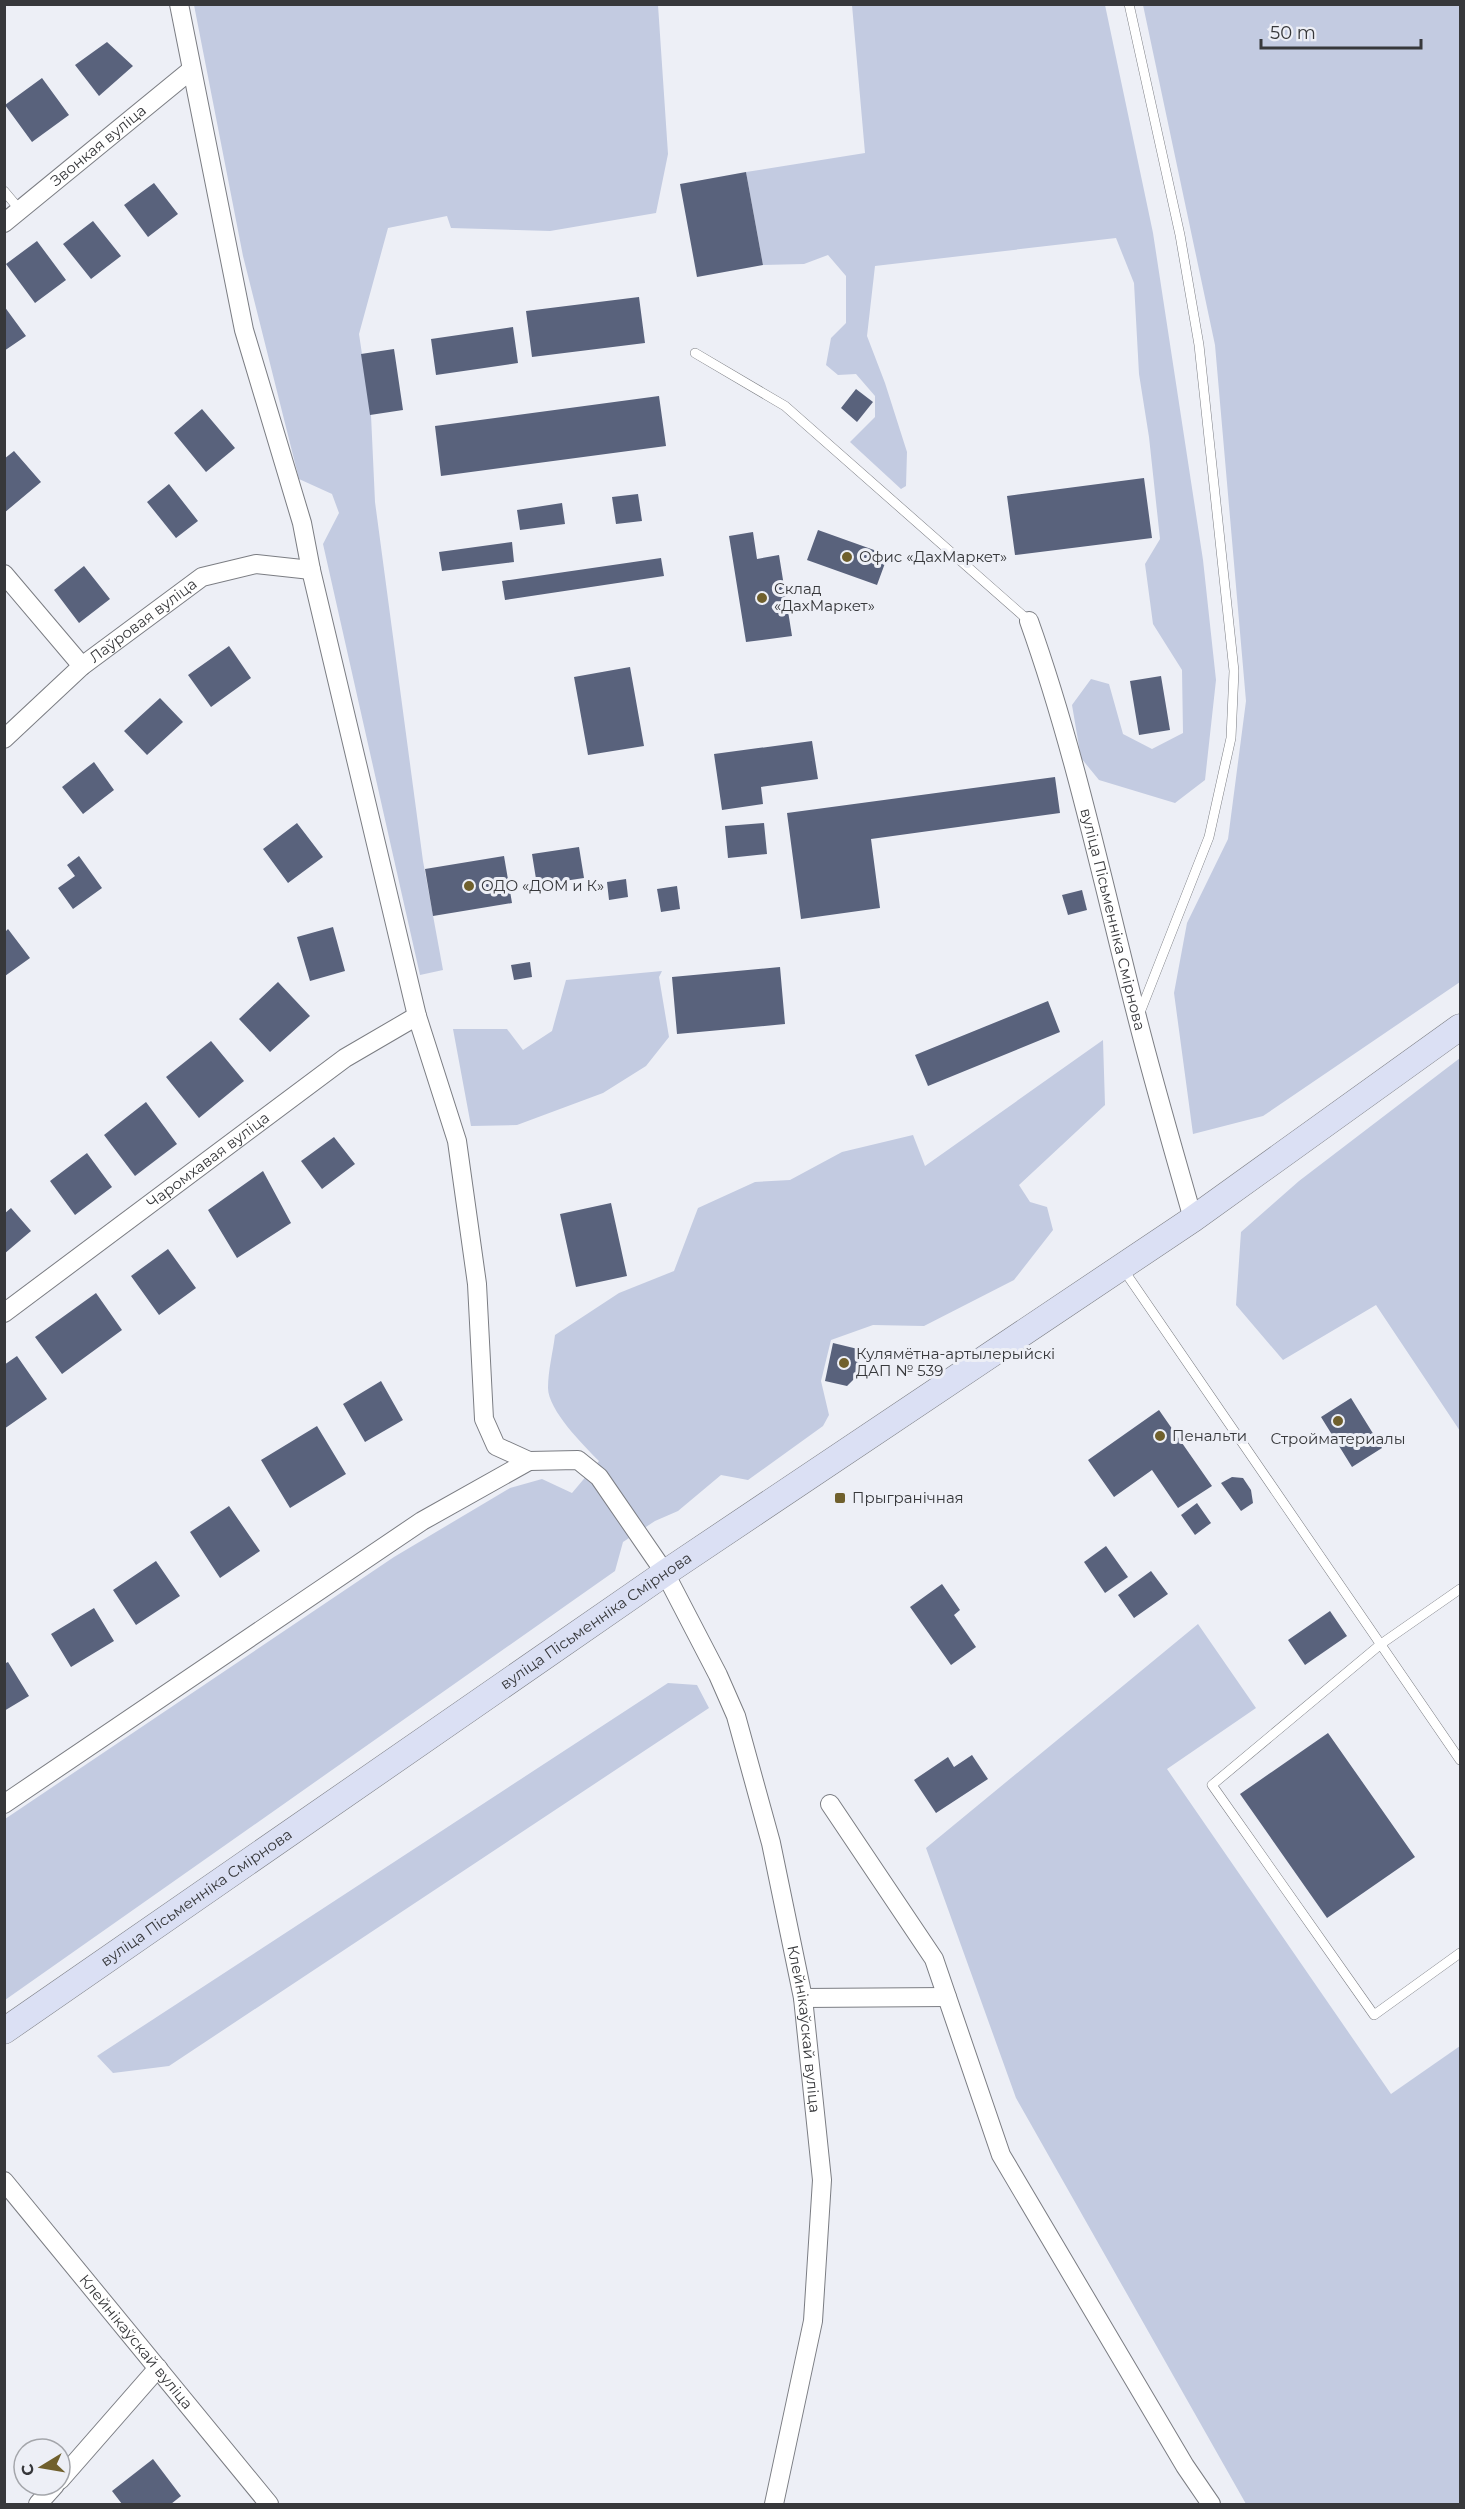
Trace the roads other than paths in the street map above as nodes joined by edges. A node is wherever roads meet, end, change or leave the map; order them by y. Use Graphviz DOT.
graph roads {
  1 [pos="179,4"];
  2 [pos="1129,4"];
  3 [pos="191,70"];
  4 [pos="4,191"];
  5 [pos="20,210"];
  6 [pos="4,224"];
  7 [pos="695,353"];
  8 [pos="311,570"];
  9 [pos="4,574"];
  10 [pos="1029,621"];
  11 [pos="82,666"];
  12 [pos="4,739"];
  13 [pos="417,1016"];
  14 [pos="1137,1019"];
  15 [pos="1461,1027"];
  16 [pos="1193,1219"];
  17 [pos="1121,1267"];
  18 [pos="4,1313"];
  19 [pos="529,1461"];
  20 [pos="664,1574"];
  21 [pos="1461,1589"];
  22 [pos="1380,1644"];
  23 [pos="1461,1760"];
  24 [pos="4,1804"];
  25 [pos="830,1804"];
  26 [pos="1461,1953"];
  27 [pos="947,1997"];
  28 [pos="803,1998"];
  29 [pos="4,2031"];
  30 [pos="4,2181"];
  31 [pos="158,2368"];
  32 [pos="72,2466"];
  33 [pos="269,2505"];
  34 [pos="774,2505"];
  35 [pos="1211,2505"];
  1 -- 3 [label="street"];
  2 -- 14 [label="lane"];
  3 -- 5 [label="street, Звонкая вуліца"];
  3 -- 8 [label="street"];
  4 -- 5 [label="lane"];
  5 -- 6 [label="street, Звонкая вуліца"];
  7 -- 10 [label="lane"];
  8 -- 11 [label="street, Лаўровая вуліца"];
  8 -- 13 [label="street"];
  9 -- 11 [label="street"];
  10 -- 14 [label="street, вуліца Пісьменніка Смірнова"];
  11 -- 12 [label="street, Лаўровая вуліца"];
  13 -- 18 [label="street, Чаромхавая вуліца"];
  13 -- 19 [label="street"];
  14 -- 16 [label="street, вуліца Пісьменніка Смірнова"];
  15 -- 16 [label="main road, вуліца Пісьменніка Смірнова"];
  16 -- 17 [label="main road, вуліца Пісьменніка Смірнова"];
  17 -- 20 [label="main road, вуліца Пісьменніка Смірнова"];
  17 -- 22 [label="lane"];
  19 -- 20 [label="street, Клейнікаўскай вуліца"];
  19 -- 24 [label="street"];
  20 -- 28 [label="street, Клейнікаўскай вуліца"];
  20 -- 29 [label="main road, вуліца Пісьменніка Смірнова"];
  21 -- 22 [label="lane"];
  22 -- 23 [label="lane"];
  22 -- 26 [label="lane"];
  25 -- 27 [label="street"];
  27 -- 28 [label="street"];
  27 -- 35 [label="street"];
  28 -- 34 [label="street, Клейнікаўскай вуліца"];
  30 -- 31 [label="street, Клейнікаўскай вуліца"];
  31 -- 32 [label="street"];
  31 -- 33 [label="street, Клейнікаўскай вуліца"];
}
